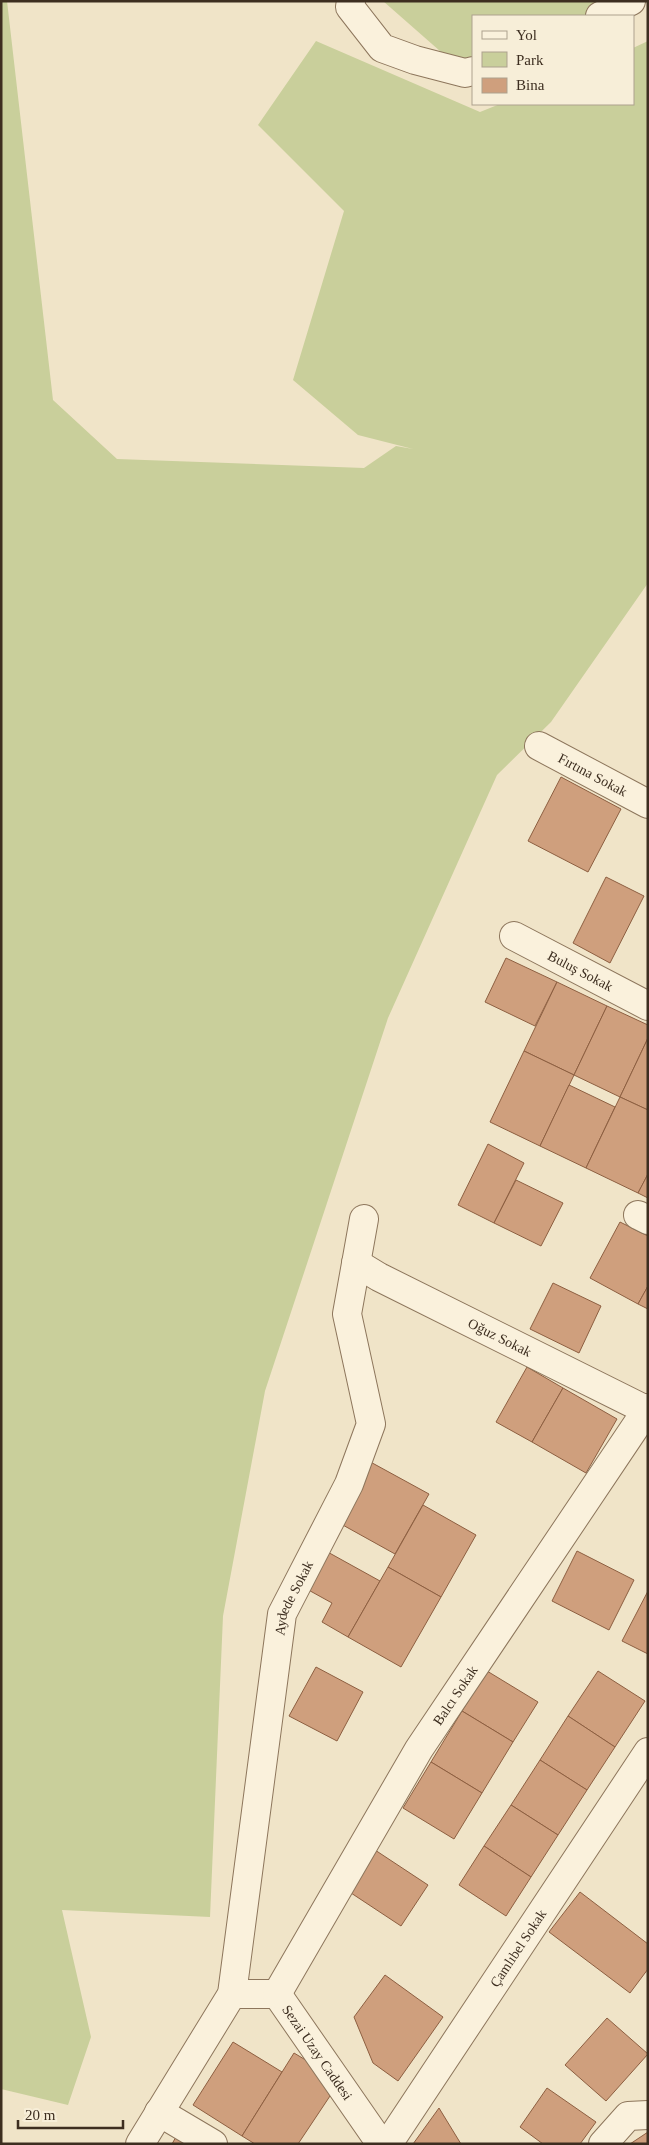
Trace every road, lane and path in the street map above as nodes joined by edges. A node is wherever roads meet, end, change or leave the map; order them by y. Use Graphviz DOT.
graph roads {
  1 [pos="351,1"];
  2 [pos="631,1"];
  3 [pos="602,15"];
  4 [pos="472,71"];
  5 [pos="539,746"];
  6 [pos="648,804"];
  7 [pos="514,936"];
  8 [pos="648,1006"];
  9 [pos="364,1219"];
  10 [pos="356,1263"];
  11 [pos="647,1409"];
  12 [pos="648,1752"];
  13 [pos="232,1994"];
  14 [pos="277,1994"];
  15 [pos="159,2112"];
  16 [pos="648,2115"];
  17 [pos="140,2144"];
  18 [pos="213,2144"];
  19 [pos="381,2144"];
  20 [pos="388,2144"];
  21 [pos="603,2144"];
  1 -- 4 [label="street"];
  2 -- 3 [label="street"];
  5 -- 6 [label="street, Fırtına Sokak"];
  7 -- 8 [label="street, Buluş Sokak"];
  9 -- 10 [label="street, Aydede Sokak"];
  10 -- 11 [label="street, Oğuz Sokak"];
  10 -- 13 [label="street, Aydede Sokak"];
  11 -- 14 [label="street, Balcı Sokak"];
  12 -- 20 [label="street, Çamlıbel Sokak"];
  13 -- 14 [label="street, Sezai Uzay Caddesi"];
  13 -- 15 [label="street"];
  14 -- 19 [label="street, Sezai Uzay Caddesi"];
  15 -- 17 [label="street"];
  15 -- 18 [label="street"];
  16 -- 21 [label="street"];
}
